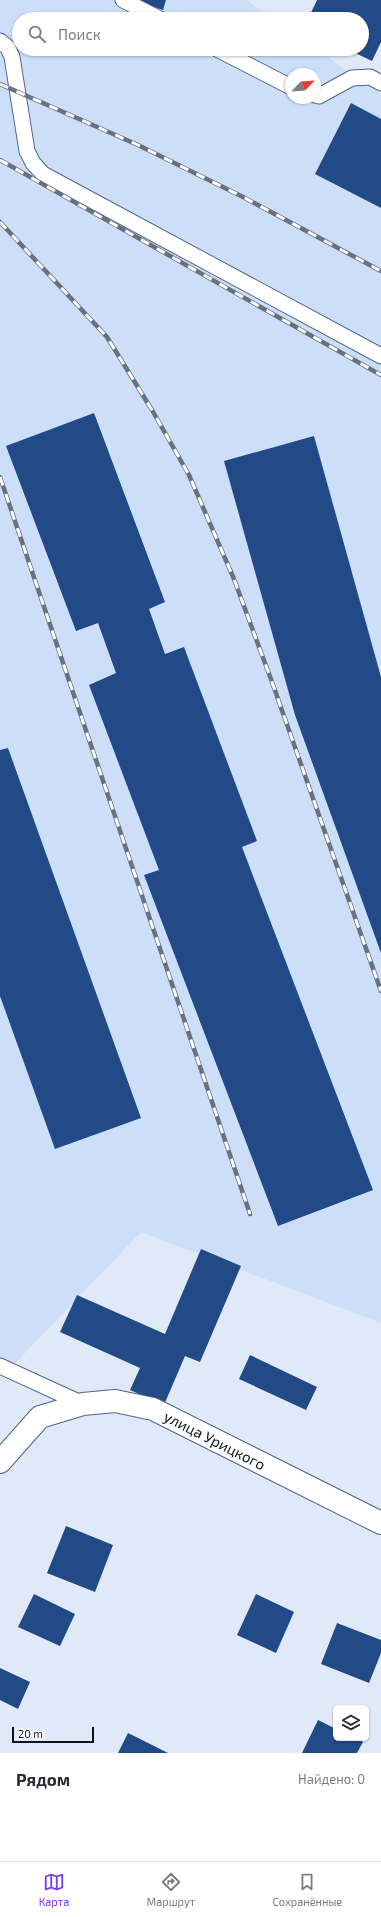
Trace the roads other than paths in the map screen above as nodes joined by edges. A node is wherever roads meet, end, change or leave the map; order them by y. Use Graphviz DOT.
graph roads {
  1 [pos="123,0"];
  2 [pos="146,12"];
  3 [pos="0,41"];
  4 [pos="231,56"];
  5 [pos="381,83"];
  6 [pos="285,84"];
  7 [pos="321,95"];
  8 [pos="381,356"];
  9 [pos="0,1366"];
  10 [pos="83,1404"];
  11 [pos="0,1462"];
  12 [pos="381,1523"];
  1 -- 2 [label="lane"];
  3 -- 8 [label="lane"];
  4 -- 6 [label="lane"];
  5 -- 7 [label="lane"];
  9 -- 10 [label="lane"];
  10 -- 11 [label="street, улица Урицкого"];
  10 -- 12 [label="street, улица Урицкого"];
}
